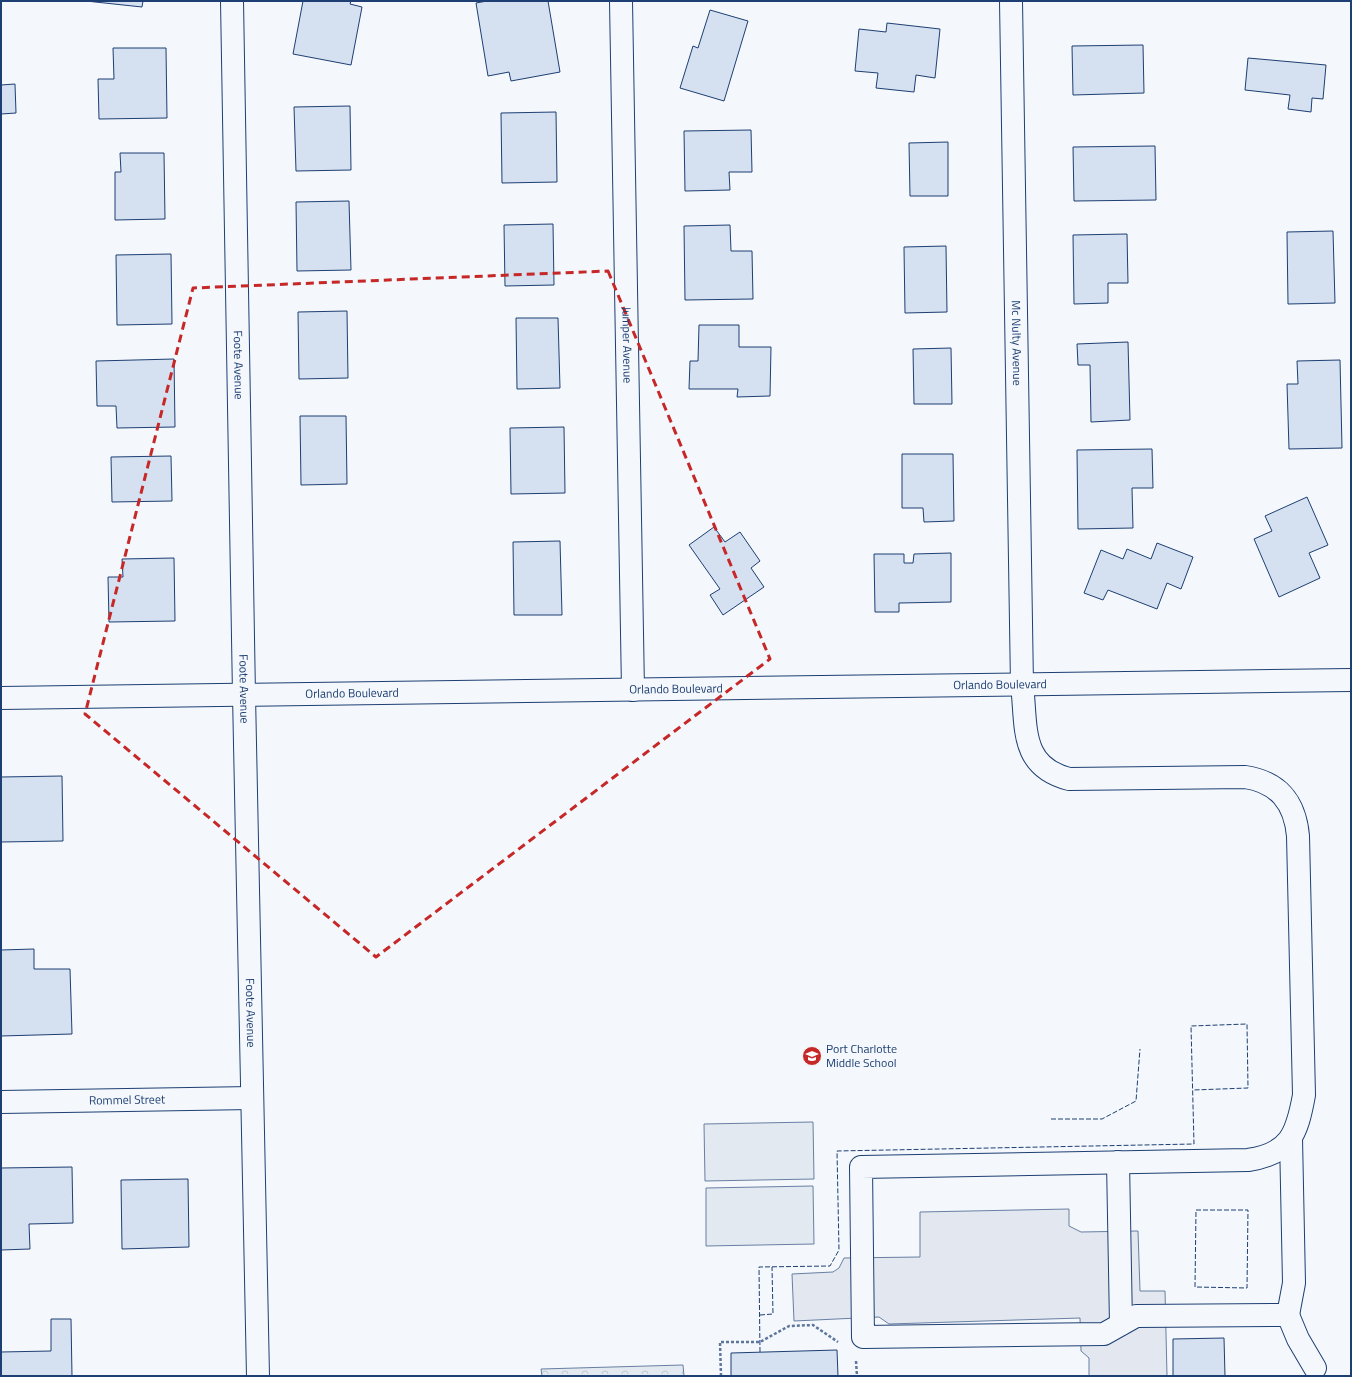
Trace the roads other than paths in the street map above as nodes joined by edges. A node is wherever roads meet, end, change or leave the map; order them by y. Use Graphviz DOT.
graph roads {
  1 [pos="232,1"];
  2 [pos="621,1"];
  3 [pos="1011,1"];
  4 [pos="1351,680"];
  5 [pos="1022,685"];
  6 [pos="633,690"];
  7 [pos="244,695"];
  8 [pos="1,698"];
  9 [pos="252,1098"];
  10 [pos="1,1102"];
  11 [pos="1291,1138"];
  12 [pos="1118,1162"];
  13 [pos="1288,1315"];
  14 [pos="1121,1324"];
  15 [pos="1316,1368"];
  16 [pos="258,1376"];
  1 -- 7 [label="street, Foote Avenue"];
  2 -- 6 [label="street, Jumper Avenue"];
  3 -- 5 [label="street, Mc Nulty Avenue"];
  4 -- 5 [label="street, Orlando Boulevard"];
  5 -- 6 [label="street, Orlando Boulevard"];
  5 -- 11 [label="street, Mc Nulty Avenue"];
  6 -- 7 [label="street, Orlando Boulevard"];
  7 -- 8 [label="street, Orlando Boulevard"];
  7 -- 9 [label="street, Foote Avenue"];
  9 -- 10 [label="street, Rommel Street"];
  9 -- 16 [label="street, Foote Avenue"];
  11 -- 12 [label="street"];
  11 -- 13 [label="street"];
  12 -- 14 [label="street"];
  12 -- 14 [label="street"];
  13 -- 14 [label="street"];
  13 -- 15 [label="street"];
}
